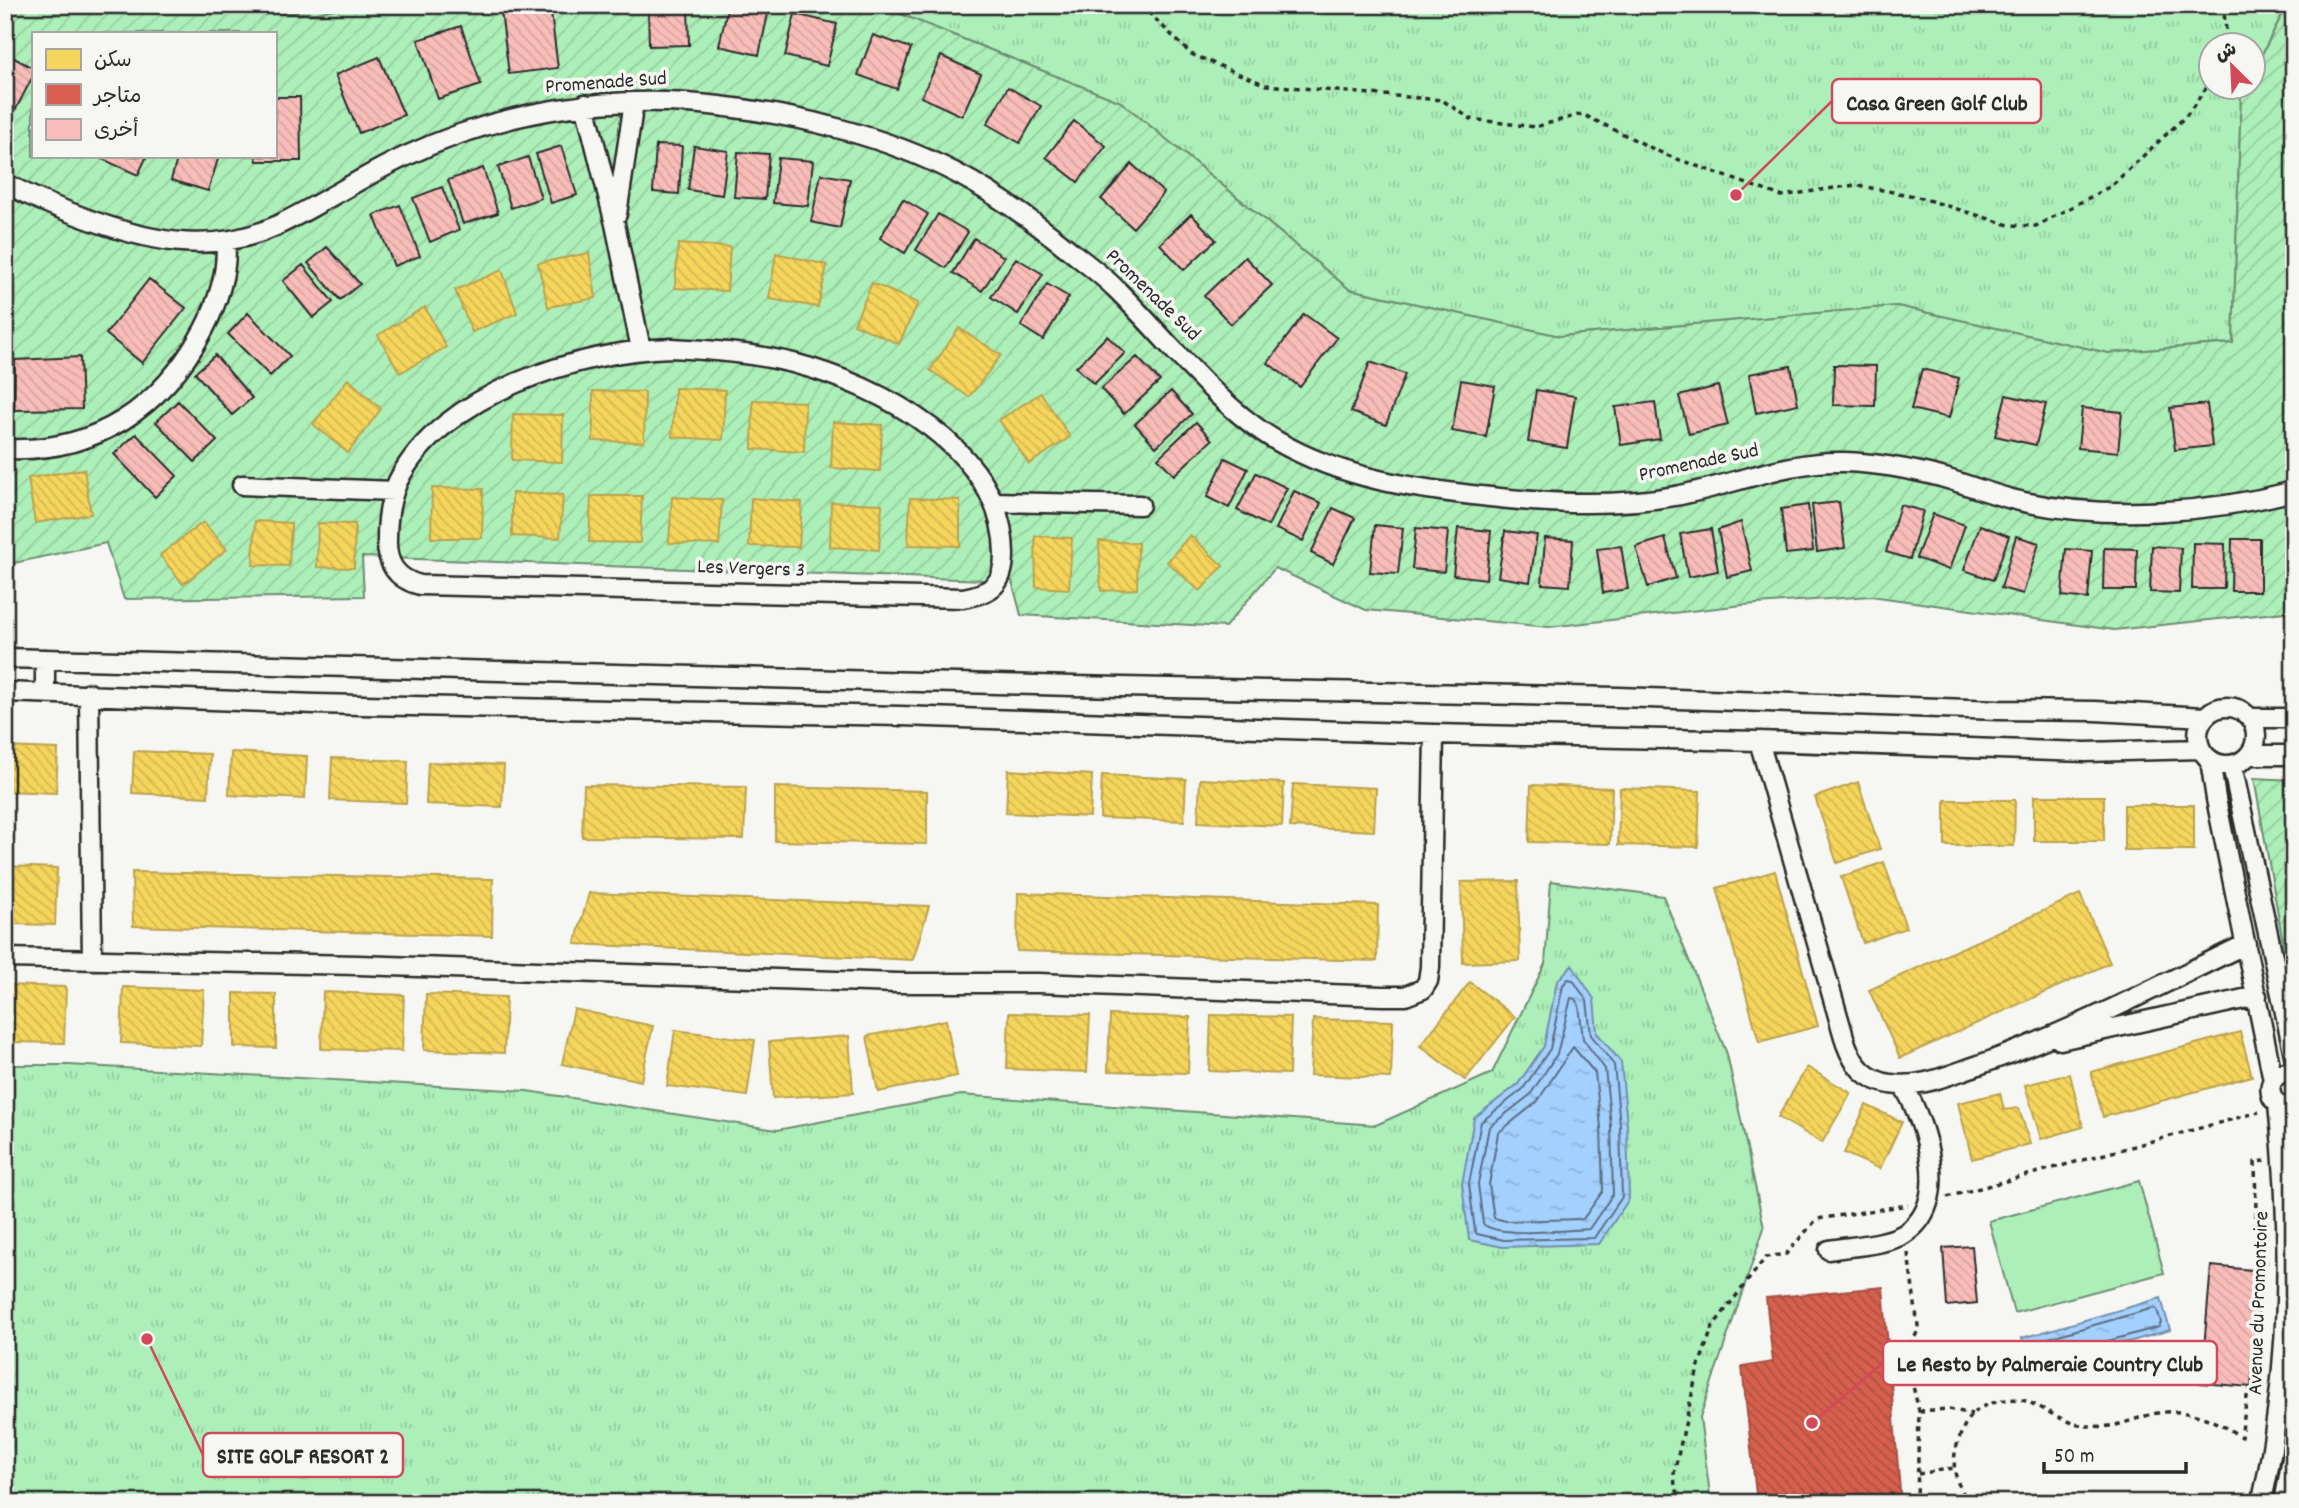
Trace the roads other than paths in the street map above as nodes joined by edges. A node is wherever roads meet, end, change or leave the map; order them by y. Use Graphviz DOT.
graph roads {
  1 [pos="634,102"];
  2 [pos="585,104"];
  3 [pos="5,183"];
  4 [pos="615,224"];
  5 [pos="225,241"];
  6 [pos="641,349"];
  7 [pos="5,449"];
  8 [pos="242,485"];
  9 [pos="394,491"];
  10 [pos="2294,491"];
  11 [pos="994,502"];
  12 [pos="1140,505"];
  13 [pos="5,658"];
  14 [pos="45,659"];
  15 [pos="5,692"];
  16 [pos="45,692"];
  17 [pos="89,693"];
  18 [pos="2205,717"];
  19 [pos="2251,718"];
  20 [pos="2294,718"];
  21 [pos="1434,734"];
  22 [pos="1759,741"];
  23 [pos="2206,755"];
  24 [pos="2250,755"];
  25 [pos="2294,755"];
  26 [pos="2232,765"];
  27 [pos="2246,944"];
  28 [pos="5,958"];
  29 [pos="92,960"];
  30 [pos="2257,996"];
  31 [pos="2026,1048"];
  32 [pos="2294,1055"];
  33 [pos="2294,1072"];
  34 [pos="2273,1080"];
  35 [pos="1903,1085"];
  36 [pos="2286,1105"];
  37 [pos="1829,1250"];
  38 [pos="2294,1447"];
  39 [pos="2261,1503"];
  40 [pos="2284,1503"];
  1 -- 2 [label="street, Promenade Sud"];
  1 -- 4 [label="street"];
  1 -- 10 [label="street, Promenade Sud"];
  2 -- 4 [label="street"];
  2 -- 5 [label="street, Promenade Sud"];
  3 -- 5 [label="street, Promenade Sud"];
  4 -- 6 [label="street"];
  5 -- 7 [label="street"];
  6 -- 9 [label="street, Les Vergers 3"];
  6 -- 11 [label="street, Les Vergers 3"];
  8 -- 9 [label="street"];
  9 -- 11 [label="street, Les Vergers 3"];
  11 -- 12 [label="street"];
  13 -- 14 [label="street"];
  14 -- 16 [label="street"];
  14 -- 18 [label="street"];
  15 -- 16 [label="street"];
  16 -- 17 [label="street"];
  17 -- 21 [label="street"];
  17 -- 29 [label="street"];
  18 -- 19 [label="street"];
  18 -- 23 [label="street"];
  19 -- 20 [label="street"];
  19 -- 24 [label="street"];
  21 -- 22 [label="street"];
  21 -- 29 [label="street"];
  22 -- 23 [label="street"];
  22 -- 35 [label="street"];
  23 -- 26 [label="street"];
  23 -- 27 [label="street"];
  24 -- 25 [label="street"];
  24 -- 26 [label="street"];
  26 -- 32 [label="street"];
  27 -- 30 [label="street"];
  27 -- 31 [label="street"];
  28 -- 29 [label="street"];
  30 -- 31 [label="street"];
  30 -- 34 [label="street"];
  31 -- 35 [label="street"];
  33 -- 34 [label="street"];
  34 -- 36 [label="street, Avenue du Promontoire"];
  35 -- 37 [label="street"];
  36 -- 39 [label="street, Avenue du Promontoire"];
  38 -- 40 [label="street"];
}
